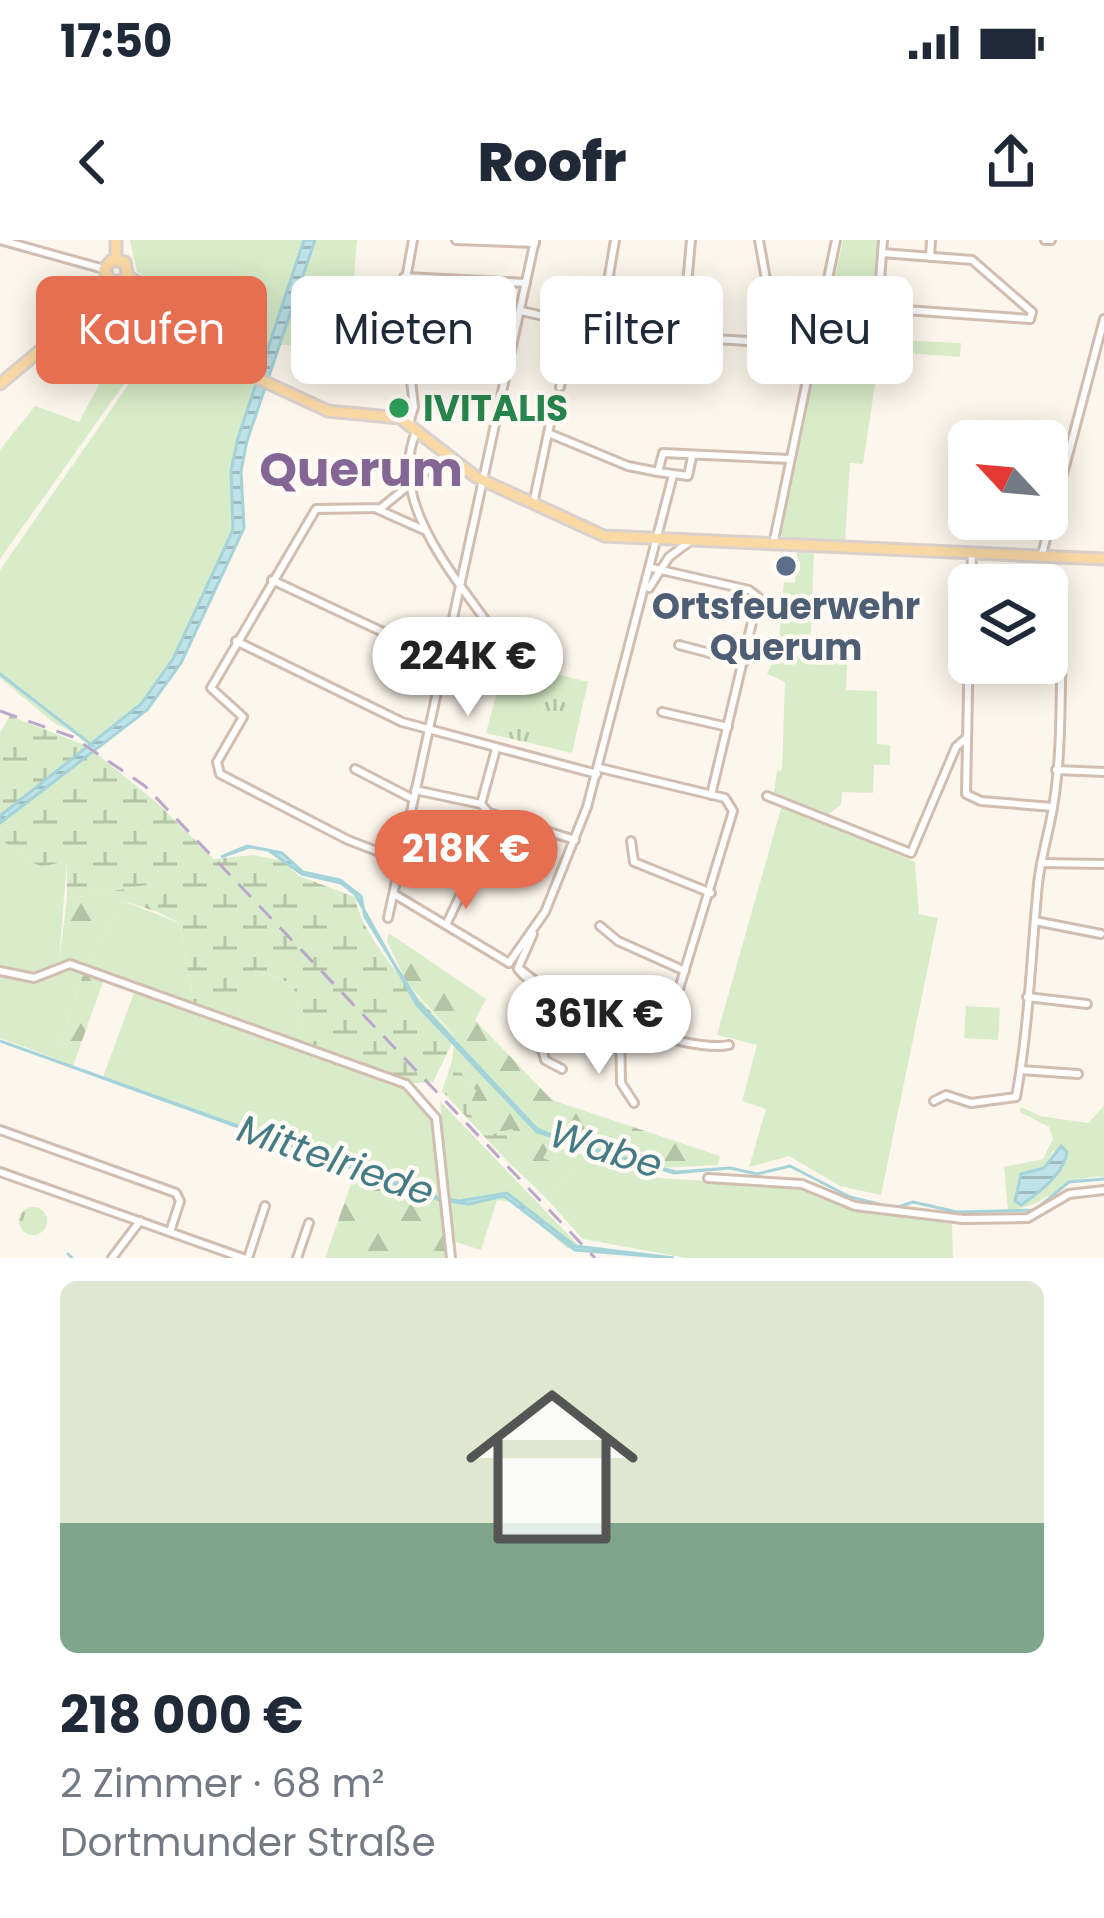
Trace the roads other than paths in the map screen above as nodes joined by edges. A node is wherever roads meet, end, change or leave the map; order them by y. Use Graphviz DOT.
graph roads {
  1 [pos="116,240"];
  2 [pos="412,240"];
  3 [pos="457,240"];
  4 [pos="615,240"];
  5 [pos="692,240"];
  6 [pos="759,240"];
  7 [pos="836,240"];
  8 [pos="883,240"];
  9 [pos="931,240"];
  10 [pos="0,241"];
  11 [pos="535,241"];
  12 [pos="882,253"];
  13 [pos="930,256"];
  14 [pos="116,259"];
  15 [pos="104,268"];
  16 [pos="107,276"];
  17 [pos="128,276"];
  18 [pos="404,276"];
  19 [pos="609,276"];
  20 [pos="688,276"];
  21 [pos="765,276"];
  22 [pos="828,276"];
  23 [pos="516,283"];
  24 [pos="526,283"];
  25 [pos="520,311"];
  26 [pos="540,315"];
  27 [pos="1104,319"];
  28 [pos="36,354"];
  29 [pos="267,383"];
  30 [pos="0,384"];
  31 [pos="412,384"];
  32 [pos="561,384"];
  33 [pos="804,384"];
  34 [pos="560,387"];
  35 [pos="551,419"];
  36 [pos="413,427"];
  37 [pos="548,433"];
  38 [pos="446,455"];
  39 [pos="692,458"];
  40 [pos="790,459"];
  41 [pos="658,472"];
  42 [pos="673,475"];
  43 [pos="483,481"];
  44 [pos="407,486"];
  45 [pos="532,504"];
  46 [pos="376,508"];
  47 [pos="427,532"];
  48 [pos="660,541"];
  49 [pos="689,542"];
  50 [pos="772,545"];
  51 [pos="972,552"];
  52 [pos="1042,554"];
  53 [pos="1104,559"];
  54 [pos="972,564"];
  55 [pos="656,569"];
  56 [pos="272,580"];
  57 [pos="461,580"];
  58 [pos="236,641"];
  59 [pos="679,645"];
  60 [pos="506,651"];
  61 [pos="445,654"];
  62 [pos="744,662"];
  63 [pos="967,684"];
  64 [pos="1060,684"];
  65 [pos="662,712"];
  66 [pos="728,727"];
  67 [pos="428,730"];
  68 [pos="965,739"];
  69 [pos="496,749"];
  70 [pos="355,769"];
  71 [pos="1056,770"];
  72 [pos="599,771"];
  73 [pos="1104,772"];
  74 [pos="414,794"];
  75 [pos="711,794"];
  76 [pos="767,796"];
  77 [pos="481,804"];
  78 [pos="1053,807"];
  79 [pos="489,813"];
  80 [pos="575,840"];
  81 [pos="631,841"];
  82 [pos="400,860"];
  83 [pos="1041,863"];
  84 [pos="1103,865"];
  85 [pos="711,893"];
  86 [pos="394,894"];
  87 [pos="388,918"];
  88 [pos="1035,921"];
  89 [pos="446,925"];
  90 [pos="600,926"];
  91 [pos="533,934"];
  92 [pos="1101,934"];
  93 [pos="509,963"];
  94 [pos="518,969"];
  95 [pos="0,971"];
  96 [pos="686,971"];
  97 [pos="1027,998"];
  98 [pos="1087,1004"];
  99 [pos="571,1005"];
  100 [pos="620,1025"];
  101 [pos="665,1035"];
  102 [pos="729,1045"];
  103 [pos="562,1070"];
  104 [pos="1021,1070"];
  105 [pos="1078,1074"];
  106 [pos="934,1102"];
  107 [pos="634,1103"];
  108 [pos="0,1130"];
  109 [pos="0,1172"];
  110 [pos="708,1178"];
  111 [pos="1104,1190"];
  112 [pos="265,1206"];
  113 [pos="140,1221"];
  114 [pos="309,1222"];
  115 [pos="170,1232"];
  116 [pos="112,1258"];
  117 [pos="245,1258"];
  118 [pos="296,1258"];
  119 [pos="451,1258"];
  1 -- 14 [label="main road"];
  2 -- 18 [label="street"];
  3 -- 11 [label="street"];
  4 -- 19 [label="street"];
  5 -- 20 [label="street"];
  6 -- 21 [label="street"];
  7 -- 22 [label="street"];
  8 -- 12 [label="street"];
  9 -- 13 [label="street"];
  10 -- 15 [label="street"];
  11 -- 24 [label="street"];
  12 -- 13 [label="street"];
  12 -- 13 [label="street"];
  14 -- 15 [label="main road"];
  14 -- 17 [label="main road"];
  15 -- 16 [label="main road"];
  23 -- 24 [label="street"];
  24 -- 25 [label="street"];
  25 -- 26 [label="street"];
  25 -- 43 [label="street"];
  27 -- 52 [label="street"];
  28 -- 30 [label="main road"];
  29 -- 36 [label="main road"];
  31 -- 36 [label="street"];
  32 -- 34 [label="street"];
  33 -- 40 [label="street"];
  35 -- 37 [label="street"];
  36 -- 38 [label="main road"];
  36 -- 44 [label="street"];
  37 -- 41 [label="street"];
  37 -- 45 [label="street"];
  38 -- 43 [label="main road"];
  38 -- 44 [label="street"];
  39 -- 40 [label="street"];
  39 -- 41 [label="street"];
  39 -- 42 [label="street"];
  40 -- 50 [label="street"];
  41 -- 42 [label="street"];
  42 -- 48 [label="street"];
  43 -- 45 [label="main road"];
  43 -- 57 [label="street"];
  44 -- 46 [label="street"];
  44 -- 47 [label="street"];
  45 -- 48 [label="main road"];
  46 -- 47 [label="street"];
  46 -- 56 [label="street"];
  47 -- 57 [label="street"];
  48 -- 49 [label="main road"];
  48 -- 55 [label="street"];
  49 -- 50 [label="main road"];
  49 -- 55 [label="street"];
  50 -- 51 [label="main road"];
  51 -- 52 [label="main road"];
  51 -- 54 [label="street"];
  52 -- 53 [label="main road"];
  55 -- 62 [label="street"];
  55 -- 72 [label="street"];
  56 -- 58 [label="street"];
  56 -- 61 [label="street"];
  57 -- 60 [label="street"];
  57 -- 61 [label="street"];
  58 -- 67 [label="street"];
  58 -- 82 [label="street"];
  59 -- 62 [label="street"];
  61 -- 67 [label="street"];
  62 -- 66 [label="street"];
  63 -- 68 [label="street"];
  64 -- 71 [label="street"];
  65 -- 66 [label="street"];
  66 -- 75 [label="street"];
  67 -- 69 [label="street"];
  67 -- 74 [label="street"];
  68 -- 76 [label="street"];
  68 -- 78 [label="street"];
  69 -- 72 [label="street"];
  69 -- 77 [label="street"];
  70 -- 74 [label="street"];
  71 -- 73 [label="street"];
  71 -- 78 [label="street"];
  72 -- 75 [label="street"];
  72 -- 80 [label="street"];
  74 -- 77 [label="street"];
  74 -- 82 [label="street"];
  75 -- 85 [label="street"];
  77 -- 79 [label="street"];
  78 -- 83 [label="street"];
  79 -- 80 [label="street"];
  79 -- 89 [label="street"];
  80 -- 91 [label="street"];
  81 -- 85 [label="street"];
  82 -- 86 [label="street"];
  83 -- 84 [label="street"];
  83 -- 88 [label="street"];
  85 -- 96 [label="street"];
  86 -- 87 [label="street"];
  86 -- 89 [label="street"];
  88 -- 92 [label="street"];
  88 -- 97 [label="street"];
  89 -- 93 [label="street"];
  90 -- 96 [label="street"];
  91 -- 93 [label="street"];
  91 -- 94 [label="street"];
  93 -- 94 [label="street"];
  94 -- 99 [label="street"];
  95 -- 119 [label="street"];
  96 -- 101 [label="street"];
  97 -- 98 [label="street"];
  97 -- 104 [label="street"];
  99 -- 100 [label="street"];
  99 -- 103 [label="street"];
  100 -- 101 [label="street"];
  100 -- 107 [label="street"];
  101 -- 102 [label="street"];
  104 -- 105 [label="street"];
  104 -- 106 [label="street"];
  108 -- 115 [label="street"];
  109 -- 113 [label="street"];
  110 -- 111 [label="street"];
  112 -- 117 [label="street"];
  113 -- 115 [label="street"];
  113 -- 116 [label="street"];
  114 -- 118 [label="street"];
  115 -- 117 [label="street"];
}
